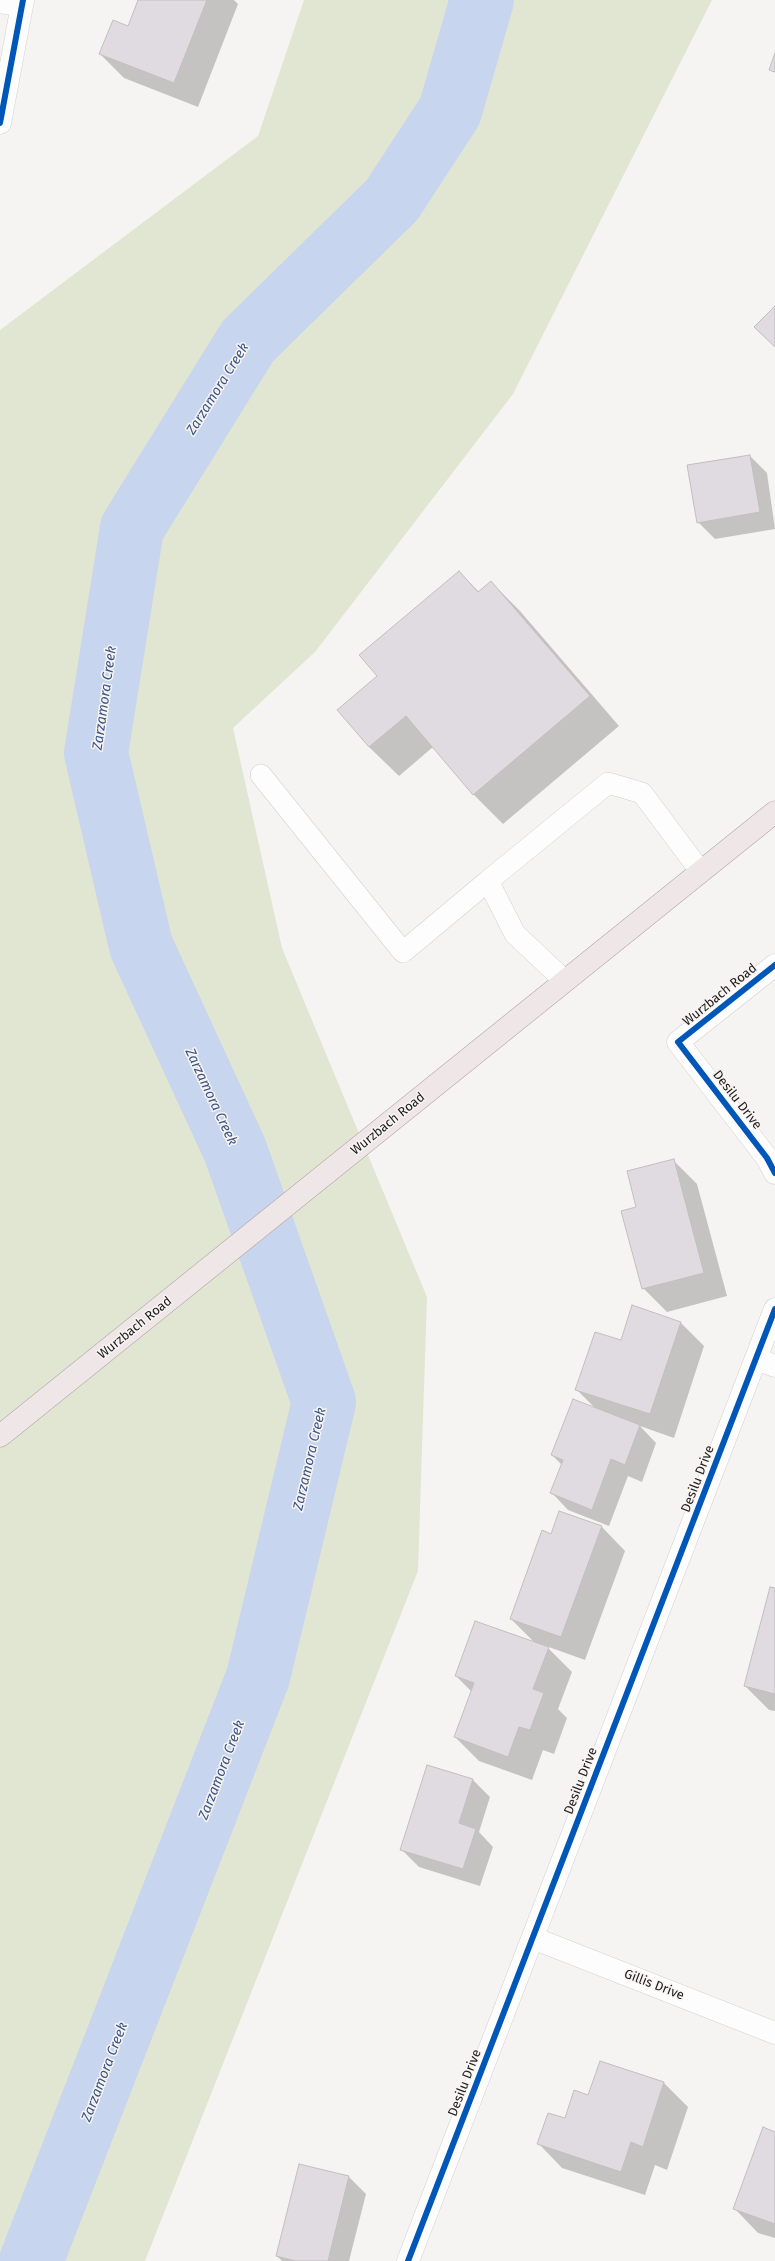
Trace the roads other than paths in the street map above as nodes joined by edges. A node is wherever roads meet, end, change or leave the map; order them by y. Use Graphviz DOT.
graph roads {
  1 [pos="0,2"];
  2 [pos="22,3"];
  3 [pos="0,123"];
  4 [pos="261,775"];
  5 [pos="775,812"];
  6 [pos="701,872"];
  7 [pos="488,881"];
  8 [pos="775,965"];
  9 [pos="565,981"];
  10 [pos="678,1042"];
  11 [pos="775,1173"];
  12 [pos="775,1309"];
  13 [pos="766,1363"];
  14 [pos="0,1436"];
  15 [pos="533,1938"];
  16 [pos="775,2033"];
  17 [pos="408,2261"];
  1 -- 2 [label="street"];
  2 -- 3 [label="street"];
  4 -- 7 [label="lane"];
  5 -- 6 [label="main road, Wurzbach Road"];
  6 -- 7 [label="lane"];
  6 -- 9 [label="main road, Wurzbach Road"];
  7 -- 9 [label="lane"];
  8 -- 10 [label="street, Wurzbach Road"];
  9 -- 14 [label="main road, Wurzbach Road"];
  10 -- 11 [label="street, Desilu Drive"];
  12 -- 13 [label="street, Desilu Drive"];
  13 -- 15 [label="street, Desilu Drive"];
  15 -- 16 [label="street, Gillis Drive"];
  15 -- 17 [label="street, Desilu Drive"];
}
